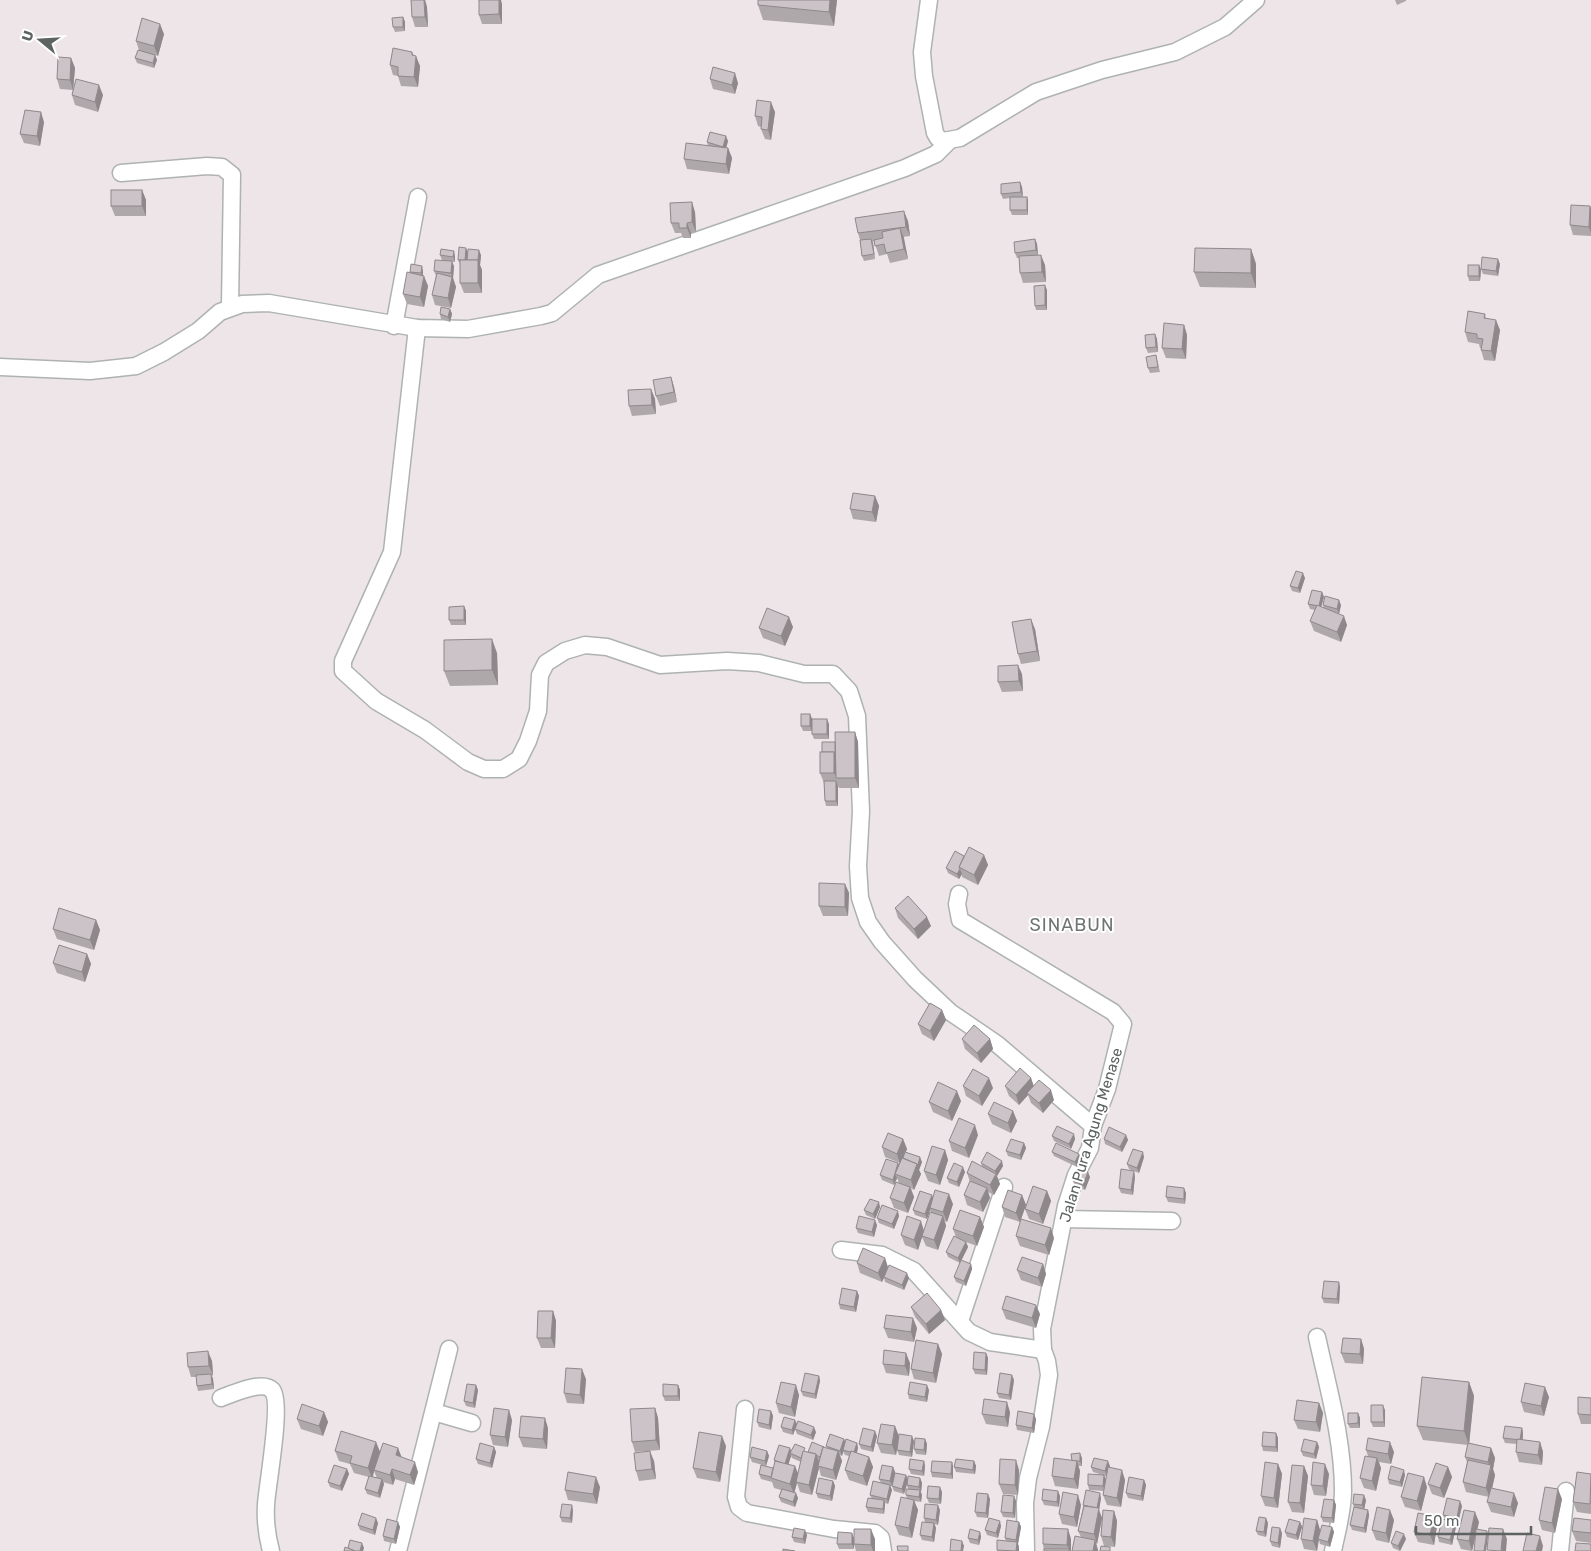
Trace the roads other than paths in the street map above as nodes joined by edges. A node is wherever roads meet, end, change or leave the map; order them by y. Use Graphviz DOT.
graph roads {
  1 [pos="929,0"];
  2 [pos="1256,0"];
  3 [pos="949,141"];
  4 [pos="121,173"];
  5 [pos="418,196"];
  6 [pos="230,307"];
  7 [pos="394,326"];
  8 [pos="417,328"];
  9 [pos="0,367"];
  10 [pos="960,894"];
  11 [pos="1093,1126"];
  12 [pos="1004,1187"];
  13 [pos="1064,1219"];
  14 [pos="1172,1221"];
  15 [pos="841,1250"];
  16 [pos="960,1321"];
  17 [pos="1317,1337"];
  18 [pos="449,1349"];
  19 [pos="1042,1350"];
  20 [pos="221,1398"];
  21 [pos="745,1409"];
  22 [pos="434,1412"];
  23 [pos="472,1423"];
  24 [pos="1566,1491"];
  25 [pos="271,1551"];
  26 [pos="398,1551"];
  27 [pos="883,1551"];
  28 [pos="1026,1551"];
  29 [pos="1332,1551"];
  30 [pos="1560,1551"];
  1 -- 3 [label="street"];
  2 -- 3 [label="street"];
  3 -- 8 [label="street"];
  4 -- 6 [label="street"];
  5 -- 7 [label="street"];
  6 -- 7 [label="street"];
  6 -- 9 [label="street"];
  7 -- 8 [label="street"];
  8 -- 11 [label="street"];
  10 -- 11 [label="street, Jalan Pura Agung Menase"];
  11 -- 13 [label="street, Jalan Pura Agung Menase"];
  12 -- 16 [label="street"];
  13 -- 14 [label="street"];
  13 -- 19 [label="street, Jalan Pura Agung Menase"];
  15 -- 16 [label="street"];
  16 -- 19 [label="street"];
  17 -- 29 [label="street"];
  18 -- 22 [label="street"];
  19 -- 28 [label="street, Jalan Pura Agung Menase"];
  20 -- 25 [label="street"];
  21 -- 27 [label="street"];
  22 -- 23 [label="street"];
  22 -- 26 [label="street"];
  24 -- 30 [label="street"];
}
